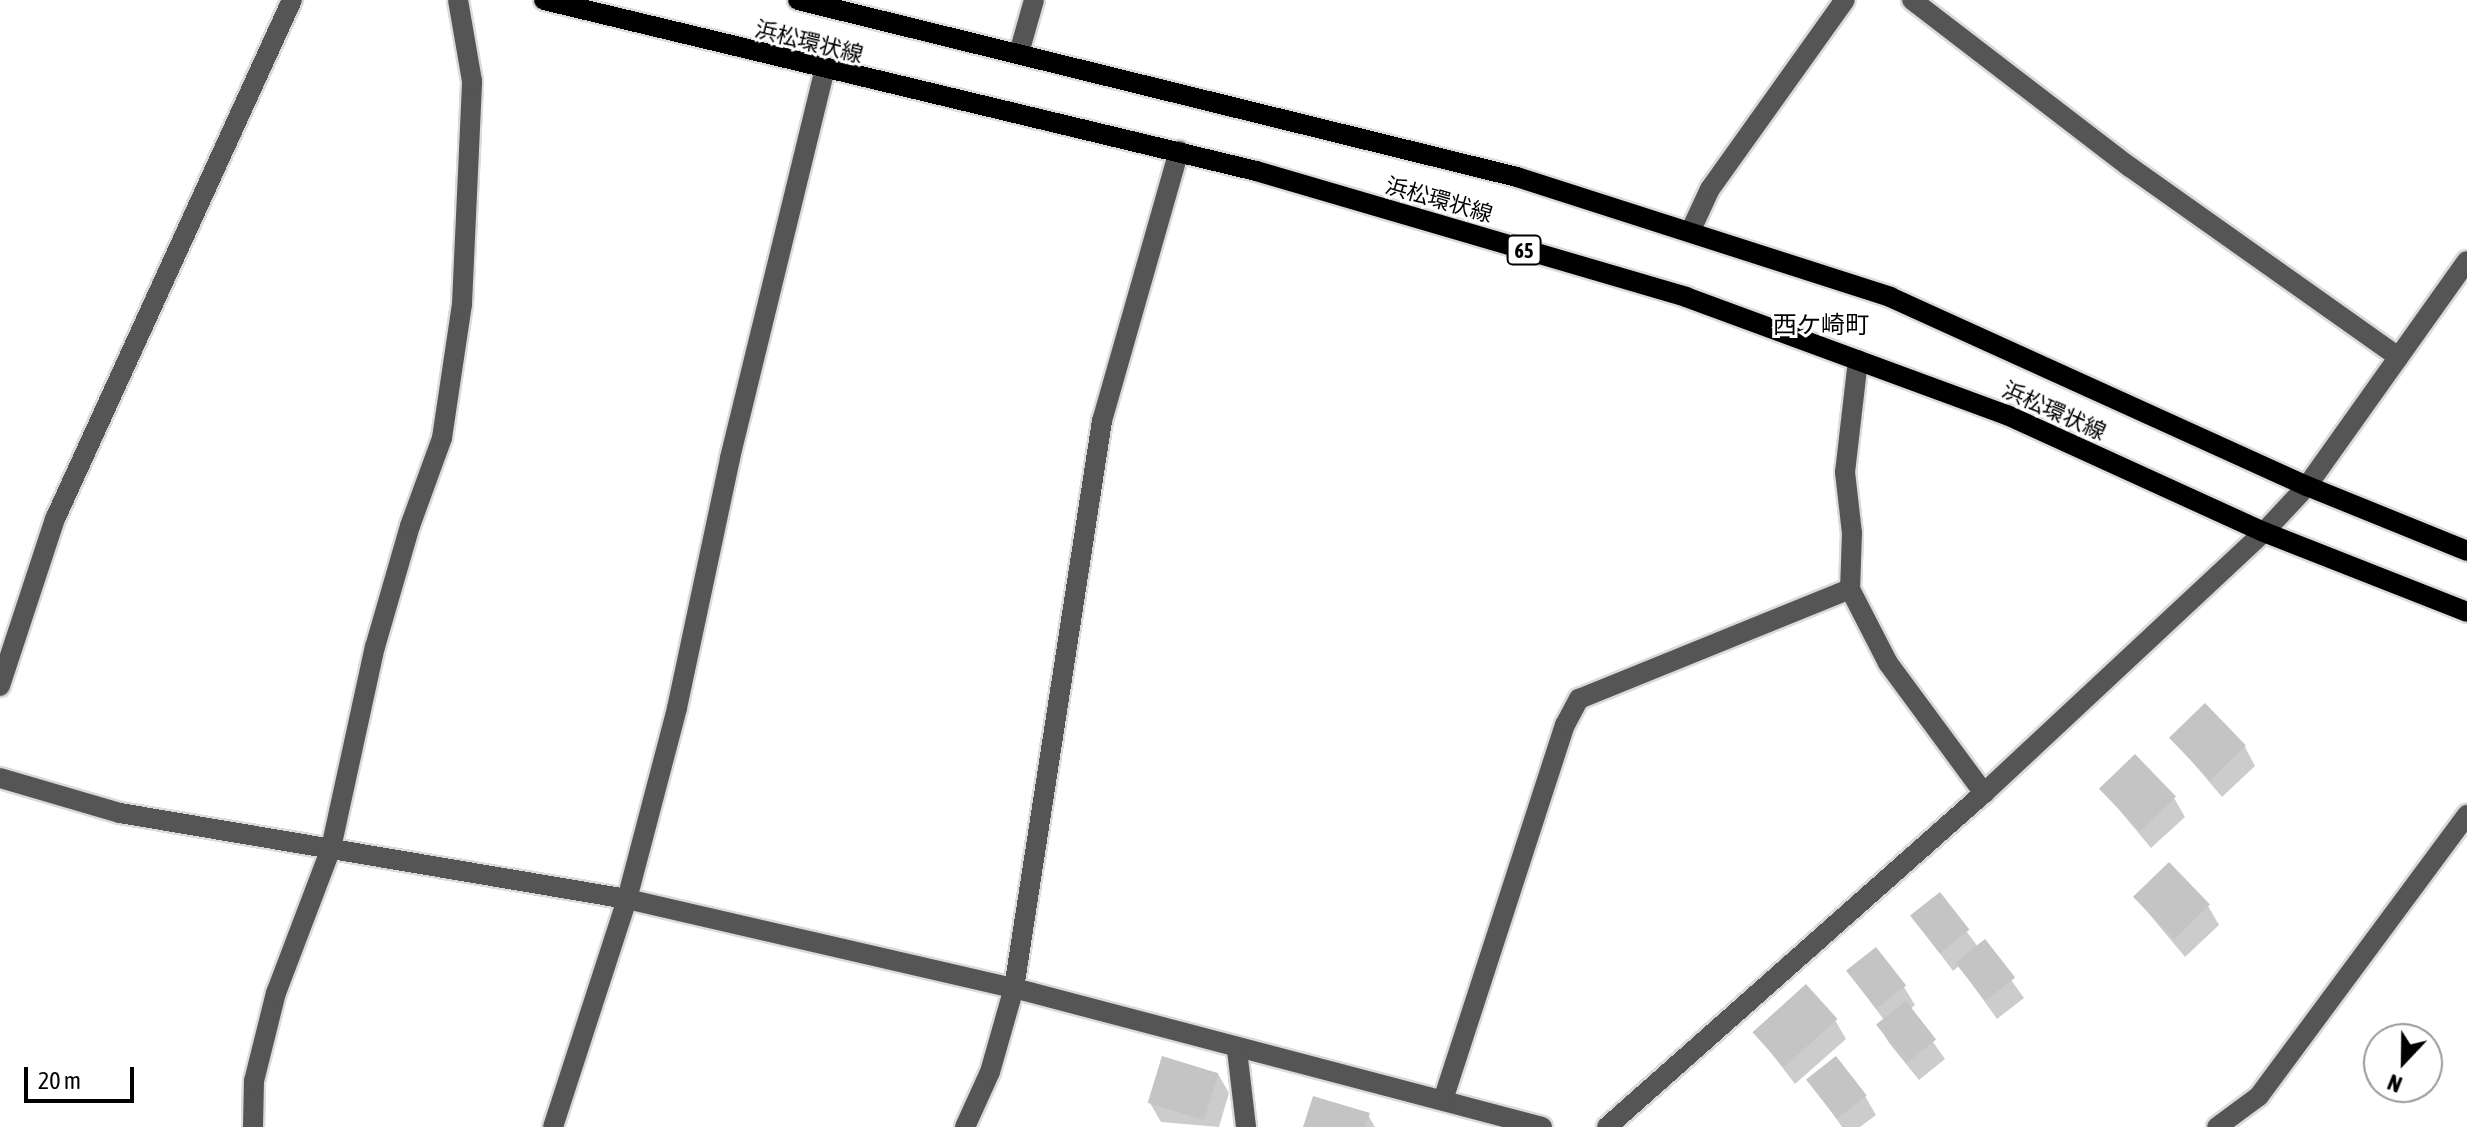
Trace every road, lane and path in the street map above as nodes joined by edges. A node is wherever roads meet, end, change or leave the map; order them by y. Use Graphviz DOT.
graph roads {
  1 [pos="292,0"];
  2 [pos="458,0"];
  3 [pos="544,0"];
  4 [pos="798,0"];
  5 [pos="1034,0"];
  6 [pos="1845,0"];
  7 [pos="1912,0"];
  8 [pos="1019,53"];
  9 [pos="824,71"];
  10 [pos="1179,151"];
  11 [pos="1690,232"];
  12 [pos="2467,261"];
  13 [pos="2398,357"];
  14 [pos="1858,360"];
  15 [pos="2307,486"];
  16 [pos="2264,532"];
  17 [pos="2467,551"];
  18 [pos="1850,589"];
  19 [pos="2467,612"];
  20 [pos="0,686"];
  21 [pos="0,778"];
  22 [pos="1984,793"];
  23 [pos="2467,815"];
  24 [pos="331,848"];
  25 [pos="627,899"];
  26 [pos="1014,988"];
  27 [pos="1237,1050"];
  28 [pos="1443,1100"];
  29 [pos="253,1127"];
  30 [pos="553,1127"];
  31 [pos="965,1127"];
  32 [pos="1246,1127"];
  33 [pos="1542,1127"];
  34 [pos="1607,1127"];
  35 [pos="2217,1127"];
  1 -- 20 [label="street"];
  2 -- 24 [label="street"];
  3 -- 9 [label="main road, 浜松環状線 / 65"];
  4 -- 8 [label="main road, 浜松環状線"];
  5 -- 8 [label="street"];
  6 -- 11 [label="street"];
  7 -- 13 [label="street"];
  8 -- 11 [label="main road, 浜松環状線"];
  9 -- 10 [label="main road, 浜松環状線 / 65"];
  9 -- 25 [label="street"];
  10 -- 14 [label="main road, 浜松環状線 / 65"];
  10 -- 26 [label="street"];
  11 -- 15 [label="main road, 浜松環状線"];
  12 -- 13 [label="street"];
  13 -- 15 [label="street"];
  14 -- 16 [label="main road, 浜松環状線 / 65"];
  14 -- 18 [label="street"];
  15 -- 16 [label="street"];
  15 -- 17 [label="main road, 浜松環状線"];
  16 -- 19 [label="main road, 浜松環状線 / 65"];
  16 -- 22 [label="street"];
  18 -- 22 [label="street"];
  18 -- 28 [label="street"];
  21 -- 24 [label="street"];
  22 -- 34 [label="street"];
  23 -- 35 [label="street"];
  24 -- 25 [label="street"];
  24 -- 29 [label="street"];
  25 -- 26 [label="street"];
  25 -- 30 [label="street"];
  26 -- 27 [label="street"];
  26 -- 31 [label="street"];
  27 -- 28 [label="street"];
  27 -- 32 [label="street"];
  28 -- 33 [label="street"];
}
